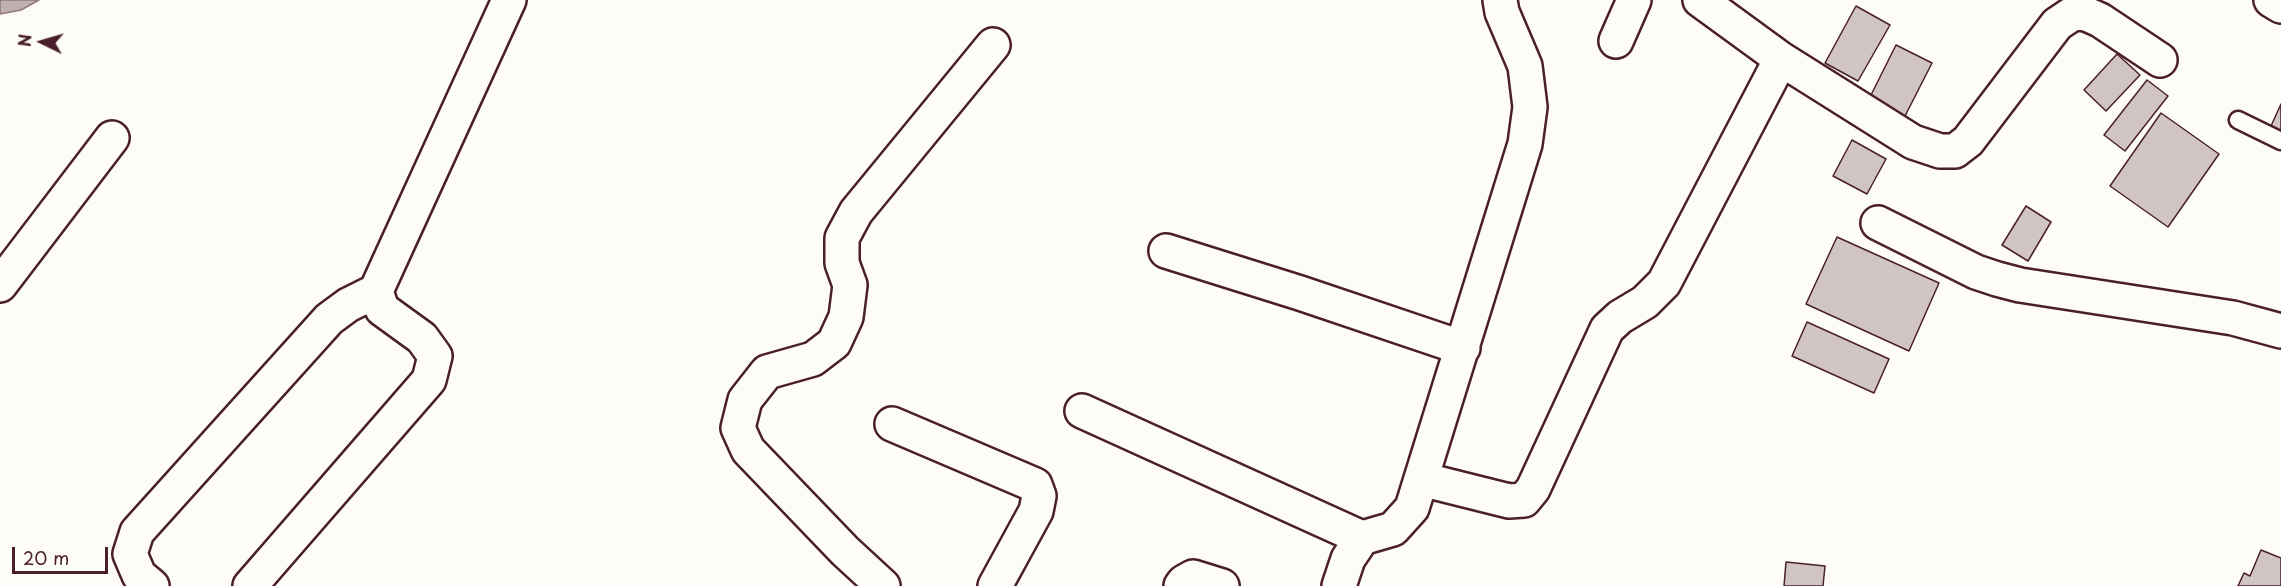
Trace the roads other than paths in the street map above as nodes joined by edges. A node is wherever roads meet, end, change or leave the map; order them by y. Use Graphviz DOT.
graph roads {
  1 [pos="508,0"];
  2 [pos="1500,0"];
  3 [pos="1634,0"];
  4 [pos="1700,0"];
  5 [pos="2271,0"];
  6 [pos="2281,6"];
  7 [pos="1616,41"];
  8 [pos="993,45"];
  9 [pos="1781,59"];
  10 [pos="2160,60"];
  11 [pos="2238,120"];
  12 [pos="112,138"];
  13 [pos="2281,141"];
  14 [pos="1878,223"];
  15 [pos="1166,251"];
  16 [pos="0,285"];
  17 [pos="376,291"];
  18 [pos="2281,331"];
  19 [pos="1463,348"];
  20 [pos="1082,411"];
  21 [pos="892,424"];
  22 [pos="1421,479"];
  23 [pos="1362,538"];
  24 [pos="152,586"];
  25 [pos="250,586"];
  26 [pos="883,586"];
  27 [pos="995,586"];
  28 [pos="1181,586"];
  29 [pos="1222,586"];
  30 [pos="1339,586"];
  1 -- 17 [label="street"];
  2 -- 19 [label="street"];
  3 -- 7 [label="street"];
  4 -- 9 [label="street"];
  5 -- 6 [label="street"];
  8 -- 26 [label="street"];
  9 -- 10 [label="street"];
  9 -- 22 [label="street"];
  11 -- 13 [label="lane"];
  12 -- 16 [label="street"];
  14 -- 18 [label="street"];
  15 -- 19 [label="street"];
  17 -- 24 [label="street"];
  17 -- 25 [label="street"];
  19 -- 22 [label="street"];
  20 -- 23 [label="street"];
  21 -- 27 [label="street"];
  22 -- 23 [label="street"];
  23 -- 30 [label="street"];
  28 -- 29 [label="street"];
}
